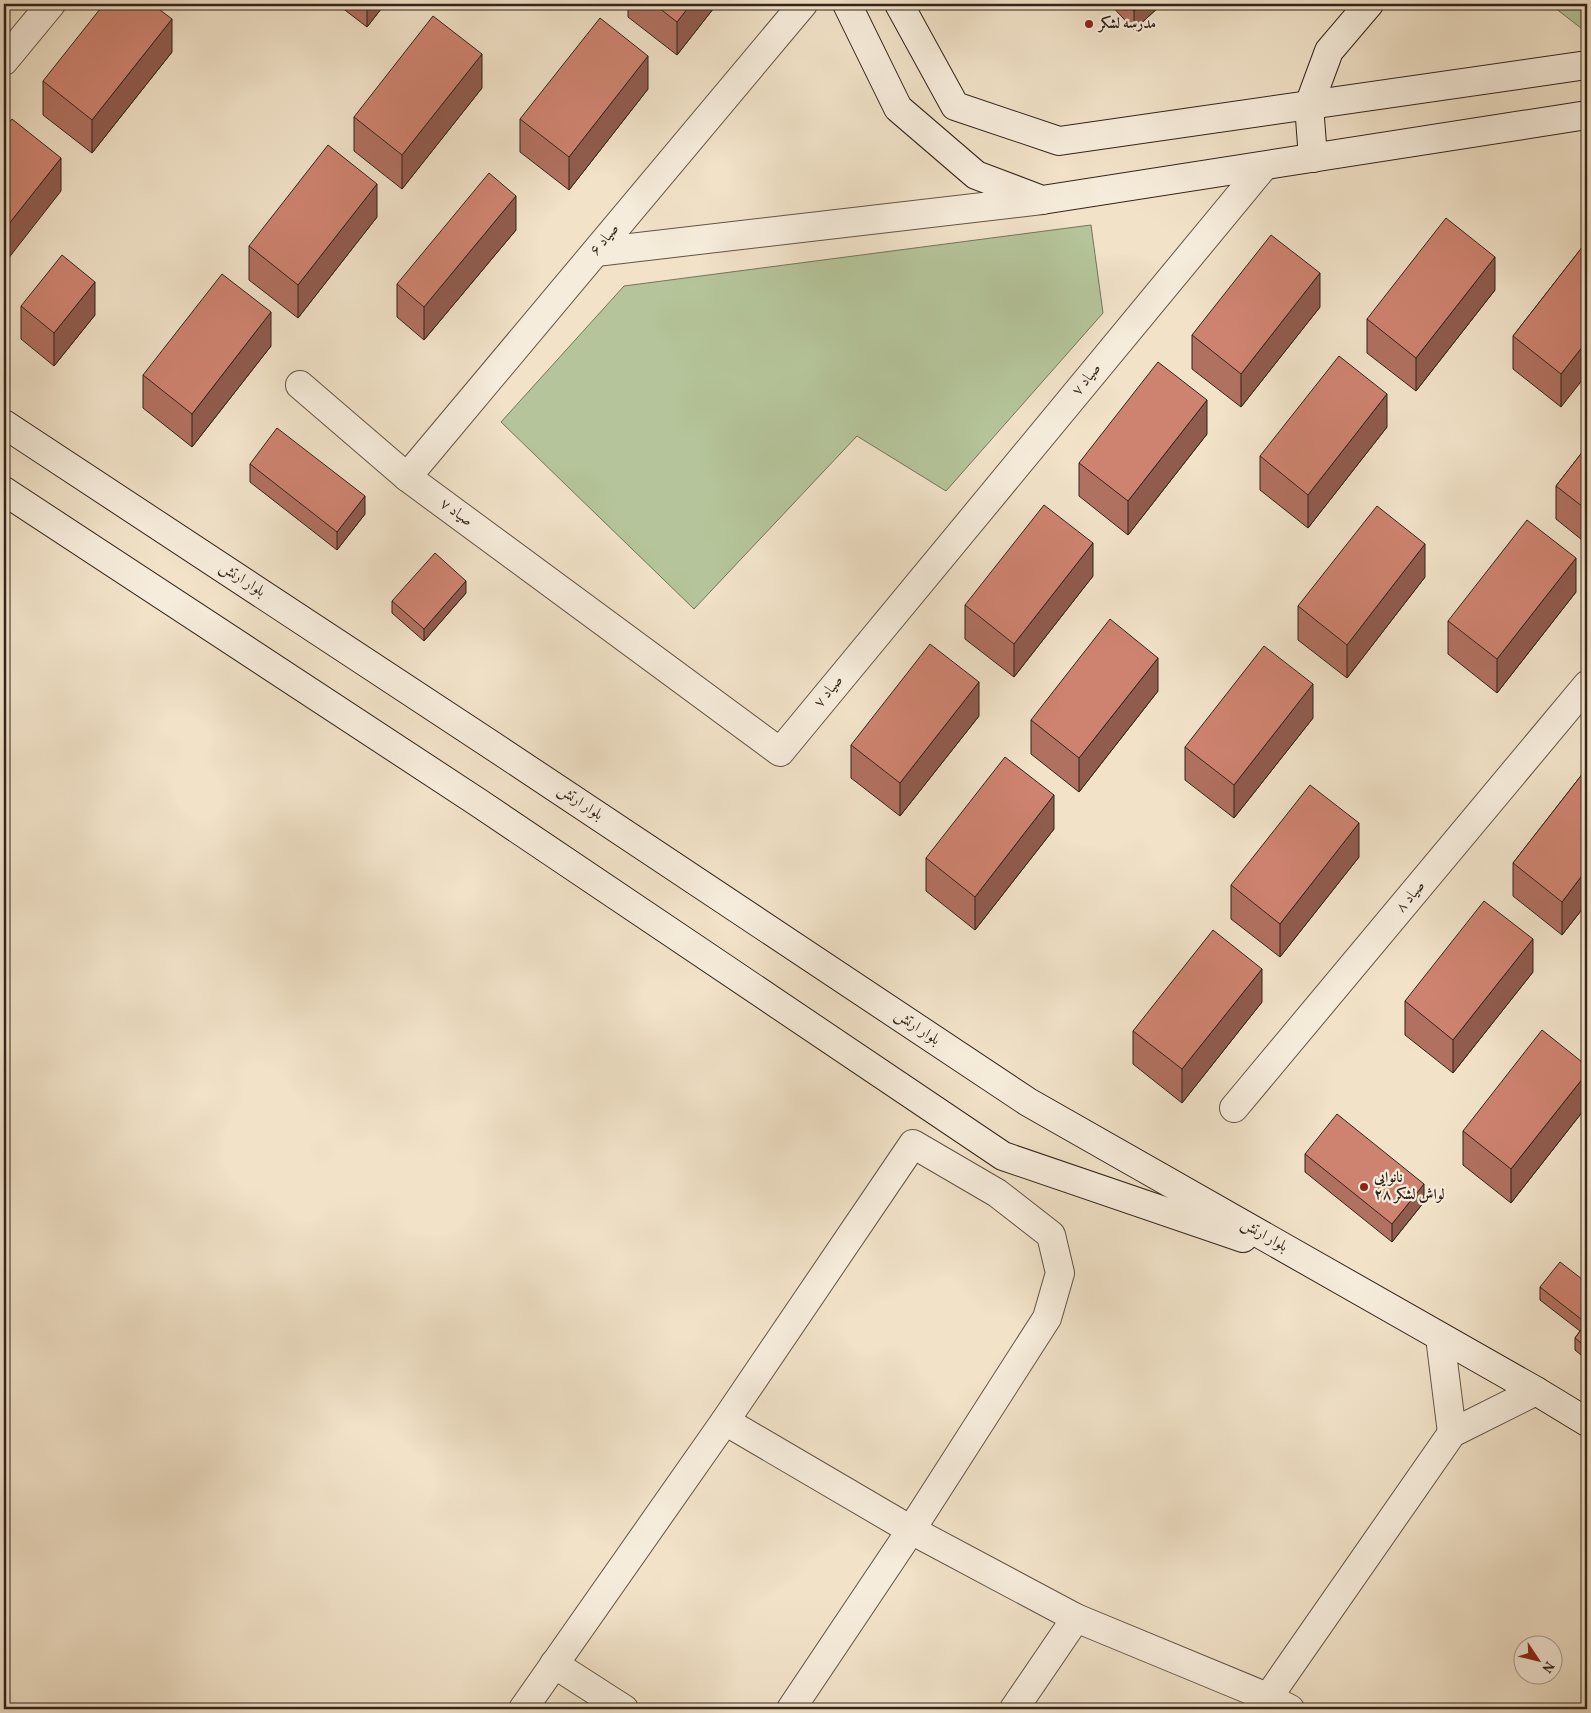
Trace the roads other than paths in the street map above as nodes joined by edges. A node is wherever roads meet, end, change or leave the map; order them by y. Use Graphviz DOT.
graph roads {
  1 [pos="51,4"];
  2 [pos="803,4"];
  3 [pos="847,4"];
  4 [pos="899,4"];
  5 [pos="1369,4"];
  6 [pos="4,62"];
  7 [pos="1587,66"];
  8 [pos="1309,105"];
  9 [pos="1587,115"];
  10 [pos="1313,158"];
  11 [pos="1264,166"];
  12 [pos="1042,200"];
  13 [pos="596,252"];
  14 [pos="300,385"];
  15 [pos="4,424"];
  16 [pos="408,477"];
  17 [pos="4,491"];
  18 [pos="1587,685"];
  19 [pos="1234,1108"];
  20 [pos="1302,1258"];
  21 [pos="1440,1337"];
  22 [pos="1536,1391"];
  23 [pos="725,1421"];
  24 [pos="1587,1422"];
  25 [pos="1452,1433"];
  26 [pos="911,1530"];
  27 [pos="1076,1618"];
  28 [pos="554,1664"];
  29 [pos="1272,1705"];
  30 [pos="523,1709"];
  31 [pos="624,1709"];
  32 [pos="791,1709"];
  33 [pos="1014,1709"];
  1 -- 6 [label="street"];
  2 -- 13 [label="street, صیاد ۶"];
  3 -- 12 [label="street"];
  4 -- 8 [label="street"];
  5 -- 8 [label="street"];
  7 -- 8 [label="street"];
  8 -- 10 [label="street"];
  9 -- 10 [label="street"];
  10 -- 11 [label="street"];
  11 -- 12 [label="street"];
  11 -- 16 [label="street, صیاد ۷"];
  12 -- 13 [label="street"];
  13 -- 16 [label="street, صیاد ۶"];
  14 -- 16 [label="street, صیاد ۷"];
  15 -- 20 [label="street, بلوار ارتش"];
  17 -- 20 [label="street, بلوار ارتش"];
  18 -- 19 [label="street, صیاد ۸"];
  20 -- 21 [label="street"];
  21 -- 22 [label="street"];
  21 -- 25 [label="street"];
  22 -- 24 [label="street"];
  22 -- 25 [label="street"];
  23 -- 26 [label="street"];
  23 -- 26 [label="street"];
  23 -- 28 [label="street"];
  25 -- 29 [label="street"];
  26 -- 27 [label="street"];
  26 -- 32 [label="street"];
  27 -- 29 [label="street"];
  27 -- 33 [label="street"];
  28 -- 30 [label="street"];
  28 -- 31 [label="street"];
}
